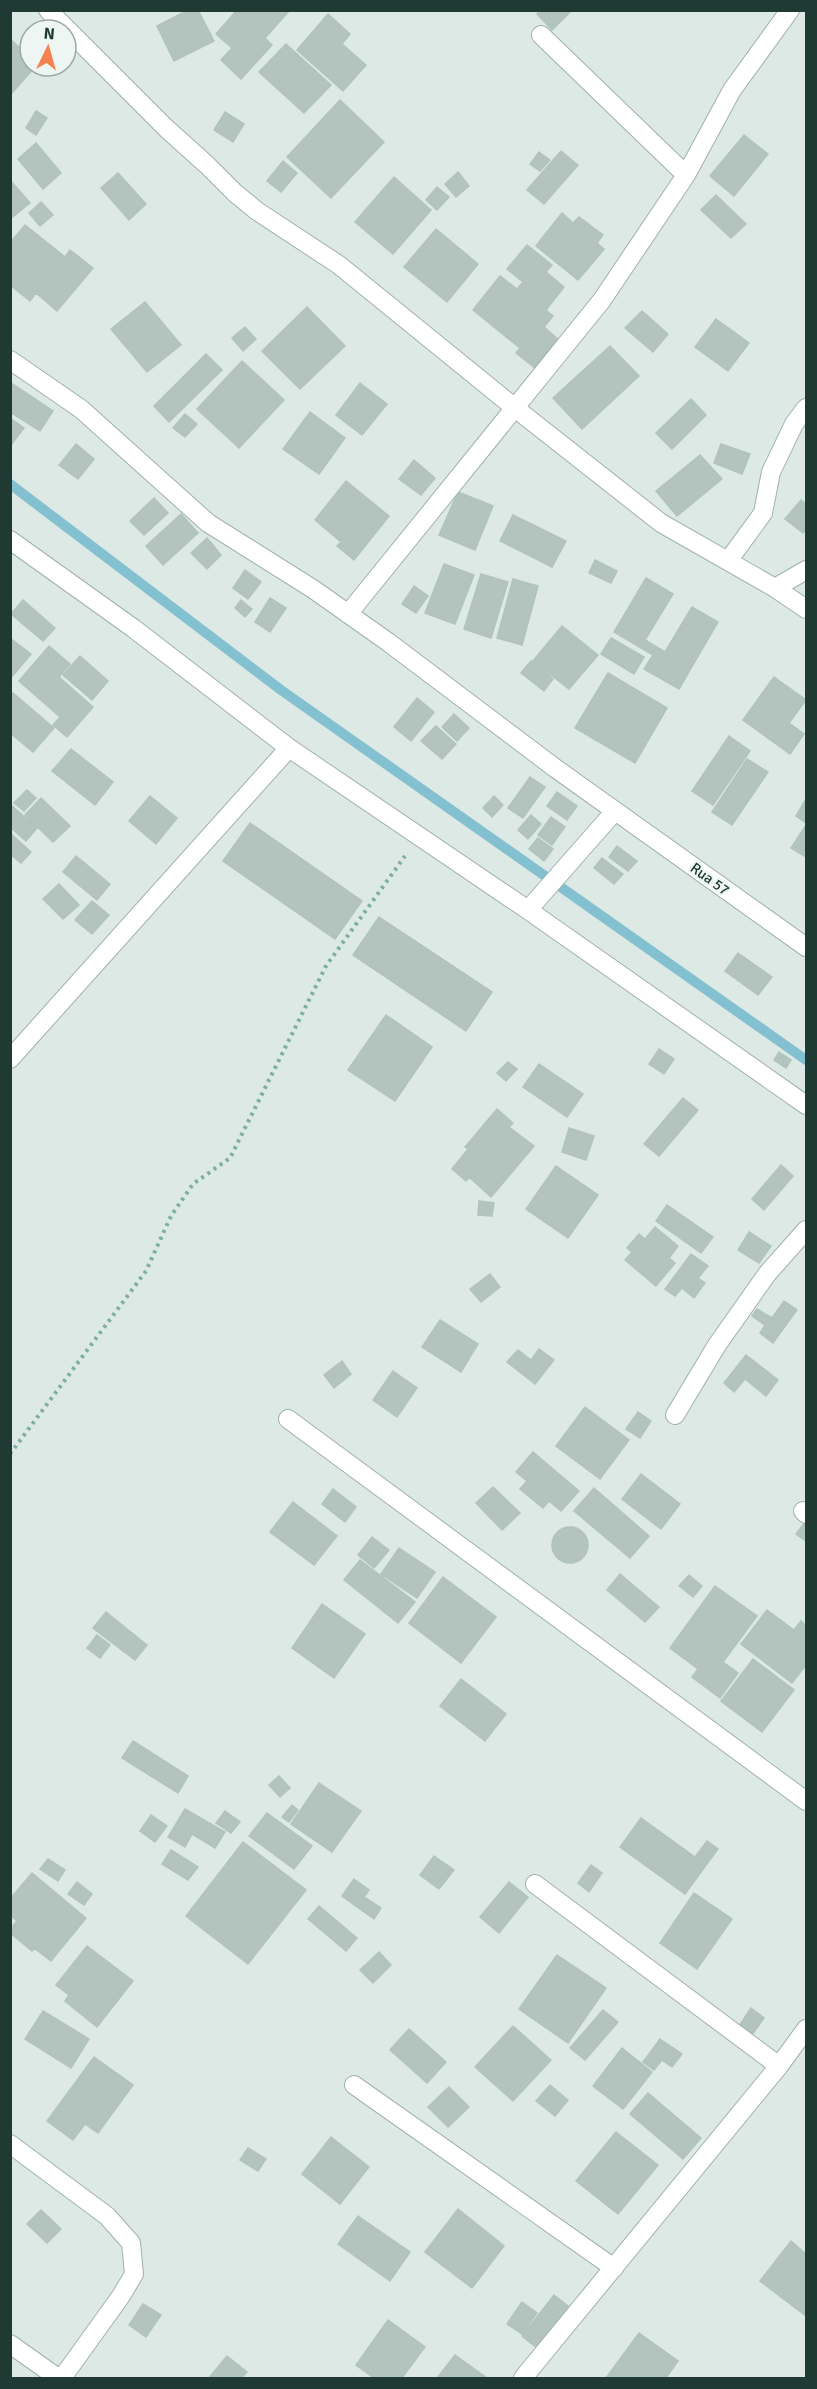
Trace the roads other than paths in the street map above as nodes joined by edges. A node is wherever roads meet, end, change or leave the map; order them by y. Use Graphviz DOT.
graph roads {
  1 [pos="48,10"];
  2 [pos="790,10"];
  3 [pos="541,35"];
  4 [pos="686,175"];
  5 [pos="10,360"];
  6 [pos="515,408"];
  7 [pos="807,408"];
  8 [pos="10,540"];
  9 [pos="728,561"];
  10 [pos="807,570"];
  11 [pos="775,588"];
  12 [pos="807,609"];
  13 [pos="348,614"];
  14 [pos="289,748"];
  15 [pos="615,811"];
  16 [pos="528,910"];
  17 [pos="807,947"];
  18 [pos="10,1059"];
  19 [pos="807,1105"];
  20 [pos="807,1230"];
  21 [pos="675,1415"];
  22 [pos="288,1419"];
  23 [pos="807,1801"];
  24 [pos="535,1884"];
  25 [pos="807,2029"];
  26 [pos="780,2066"];
  27 [pos="354,2085"];
  28 [pos="10,2144"];
  29 [pos="614,2268"];
  30 [pos="10,2344"];
  31 [pos="60,2379"];
  32 [pos="523,2379"];
  1 -- 6 [label="street"];
  2 -- 4 [label="street"];
  3 -- 4 [label="street"];
  4 -- 6 [label="street"];
  5 -- 13 [label="street, Rua 57"];
  6 -- 9 [label="street"];
  6 -- 13 [label="street"];
  7 -- 9 [label="street"];
  8 -- 14 [label="street"];
  9 -- 11 [label="street"];
  10 -- 11 [label="street"];
  11 -- 12 [label="street"];
  13 -- 15 [label="street, Rua 57"];
  14 -- 16 [label="street"];
  14 -- 18 [label="street"];
  15 -- 16 [label="street"];
  15 -- 17 [label="street, Rua 57"];
  16 -- 19 [label="street"];
  20 -- 21 [label="street"];
  22 -- 23 [label="street"];
  24 -- 26 [label="street"];
  25 -- 26 [label="street"];
  26 -- 29 [label="street"];
  27 -- 29 [label="street"];
  28 -- 31 [label="street"];
  29 -- 32 [label="street"];
  30 -- 31 [label="street"];
}
